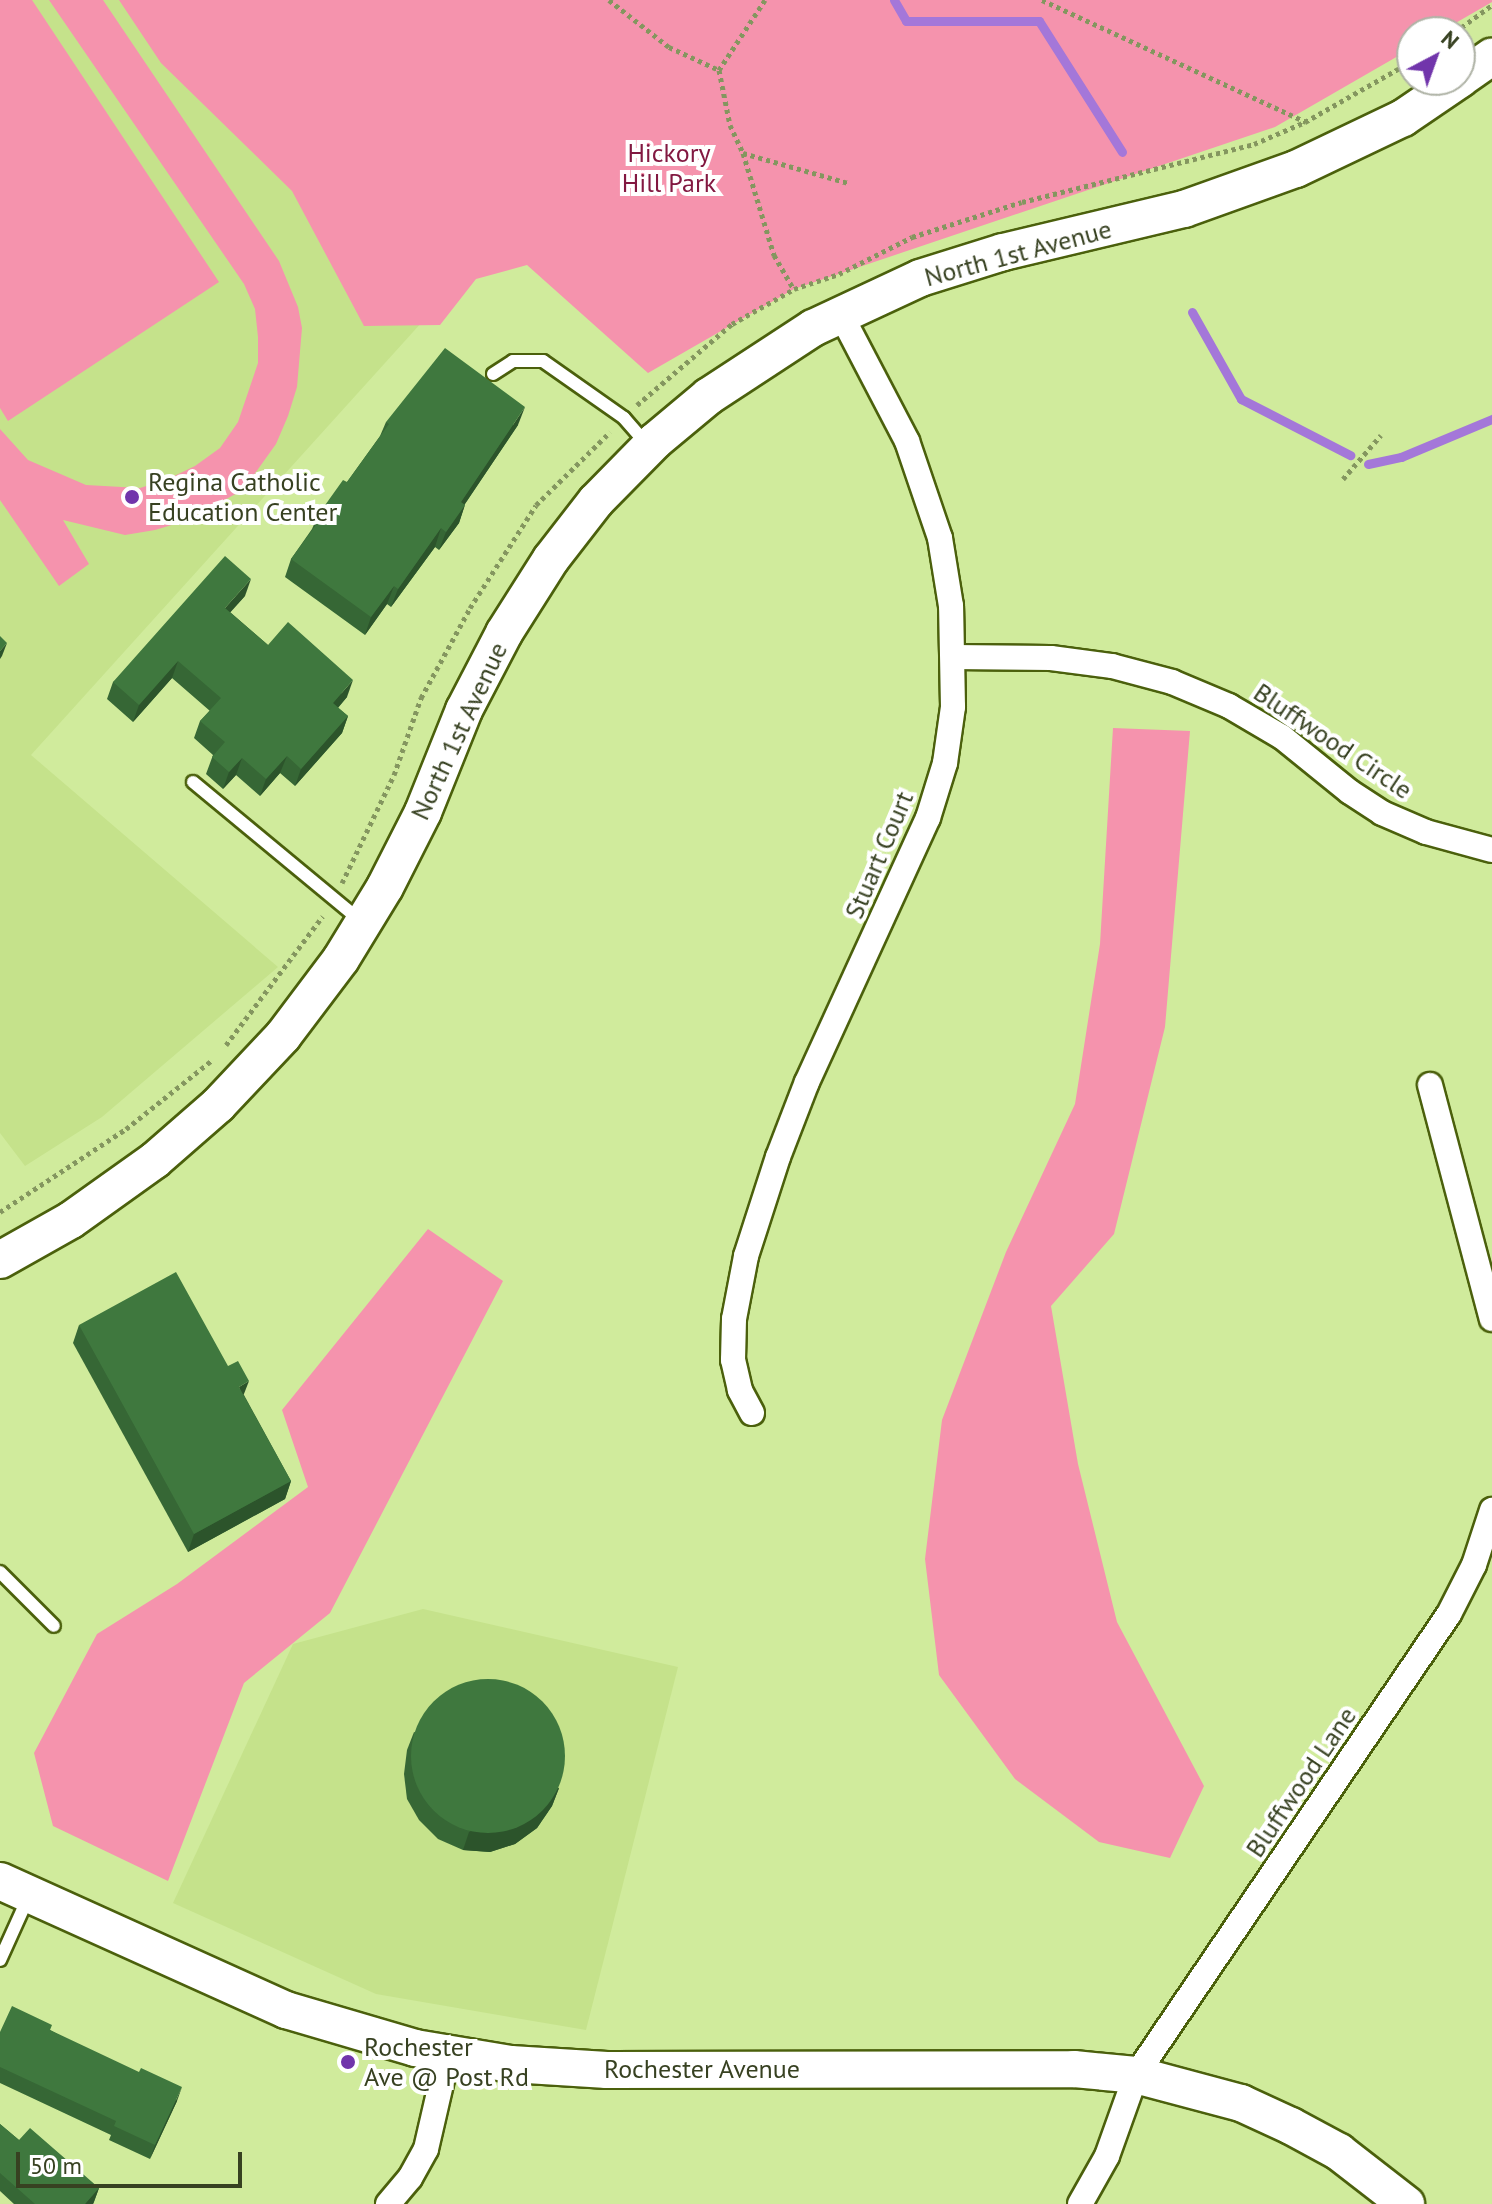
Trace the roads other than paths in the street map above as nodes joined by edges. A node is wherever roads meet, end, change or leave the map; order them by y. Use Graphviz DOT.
graph roads {
  1 [pos="1435,96"];
  2 [pos="840,313"];
  3 [pos="493,374"];
  4 [pos="649,447"];
  5 [pos="953,657"];
  6 [pos="193,782"];
  7 [pos="1492,850"];
  8 [pos="364,923"];
  9 [pos="1430,1085"];
  10 [pos="0,1260"];
  11 [pos="1492,1319"];
  12 [pos="752,1413"];
  13 [pos="1492,1510"];
  14 [pos="0,1572"];
  15 [pos="54,1626"];
  16 [pos="15,1888"];
  17 [pos="0,1960"];
  18 [pos="448,2054"];
  19 [pos="1136,2075"];
  20 [pos="388,2204"];
  21 [pos="1080,2204"];
  22 [pos="1406,2204"];
  1 -- 2 [label="main road, North 1st Avenue"];
  2 -- 4 [label="main road, North 1st Avenue"];
  2 -- 5 [label="street, Stuart Court"];
  3 -- 4 [label="lane"];
  4 -- 8 [label="main road, North 1st Avenue"];
  5 -- 7 [label="street, Bluffwood Circle"];
  5 -- 12 [label="street, Stuart Court"];
  6 -- 8 [label="lane"];
  8 -- 10 [label="main road, North 1st Avenue"];
  9 -- 11 [label="street"];
  13 -- 19 [label="street, Bluffwood Lane"];
  14 -- 15 [label="lane"];
  16 -- 17 [label="lane"];
  16 -- 18 [label="main road, Rochester Avenue"];
  18 -- 19 [label="main road, Rochester Avenue"];
  18 -- 20 [label="street"];
  19 -- 21 [label="street, Bluffwood Lane"];
  19 -- 22 [label="main road, Rochester Avenue"];
}
